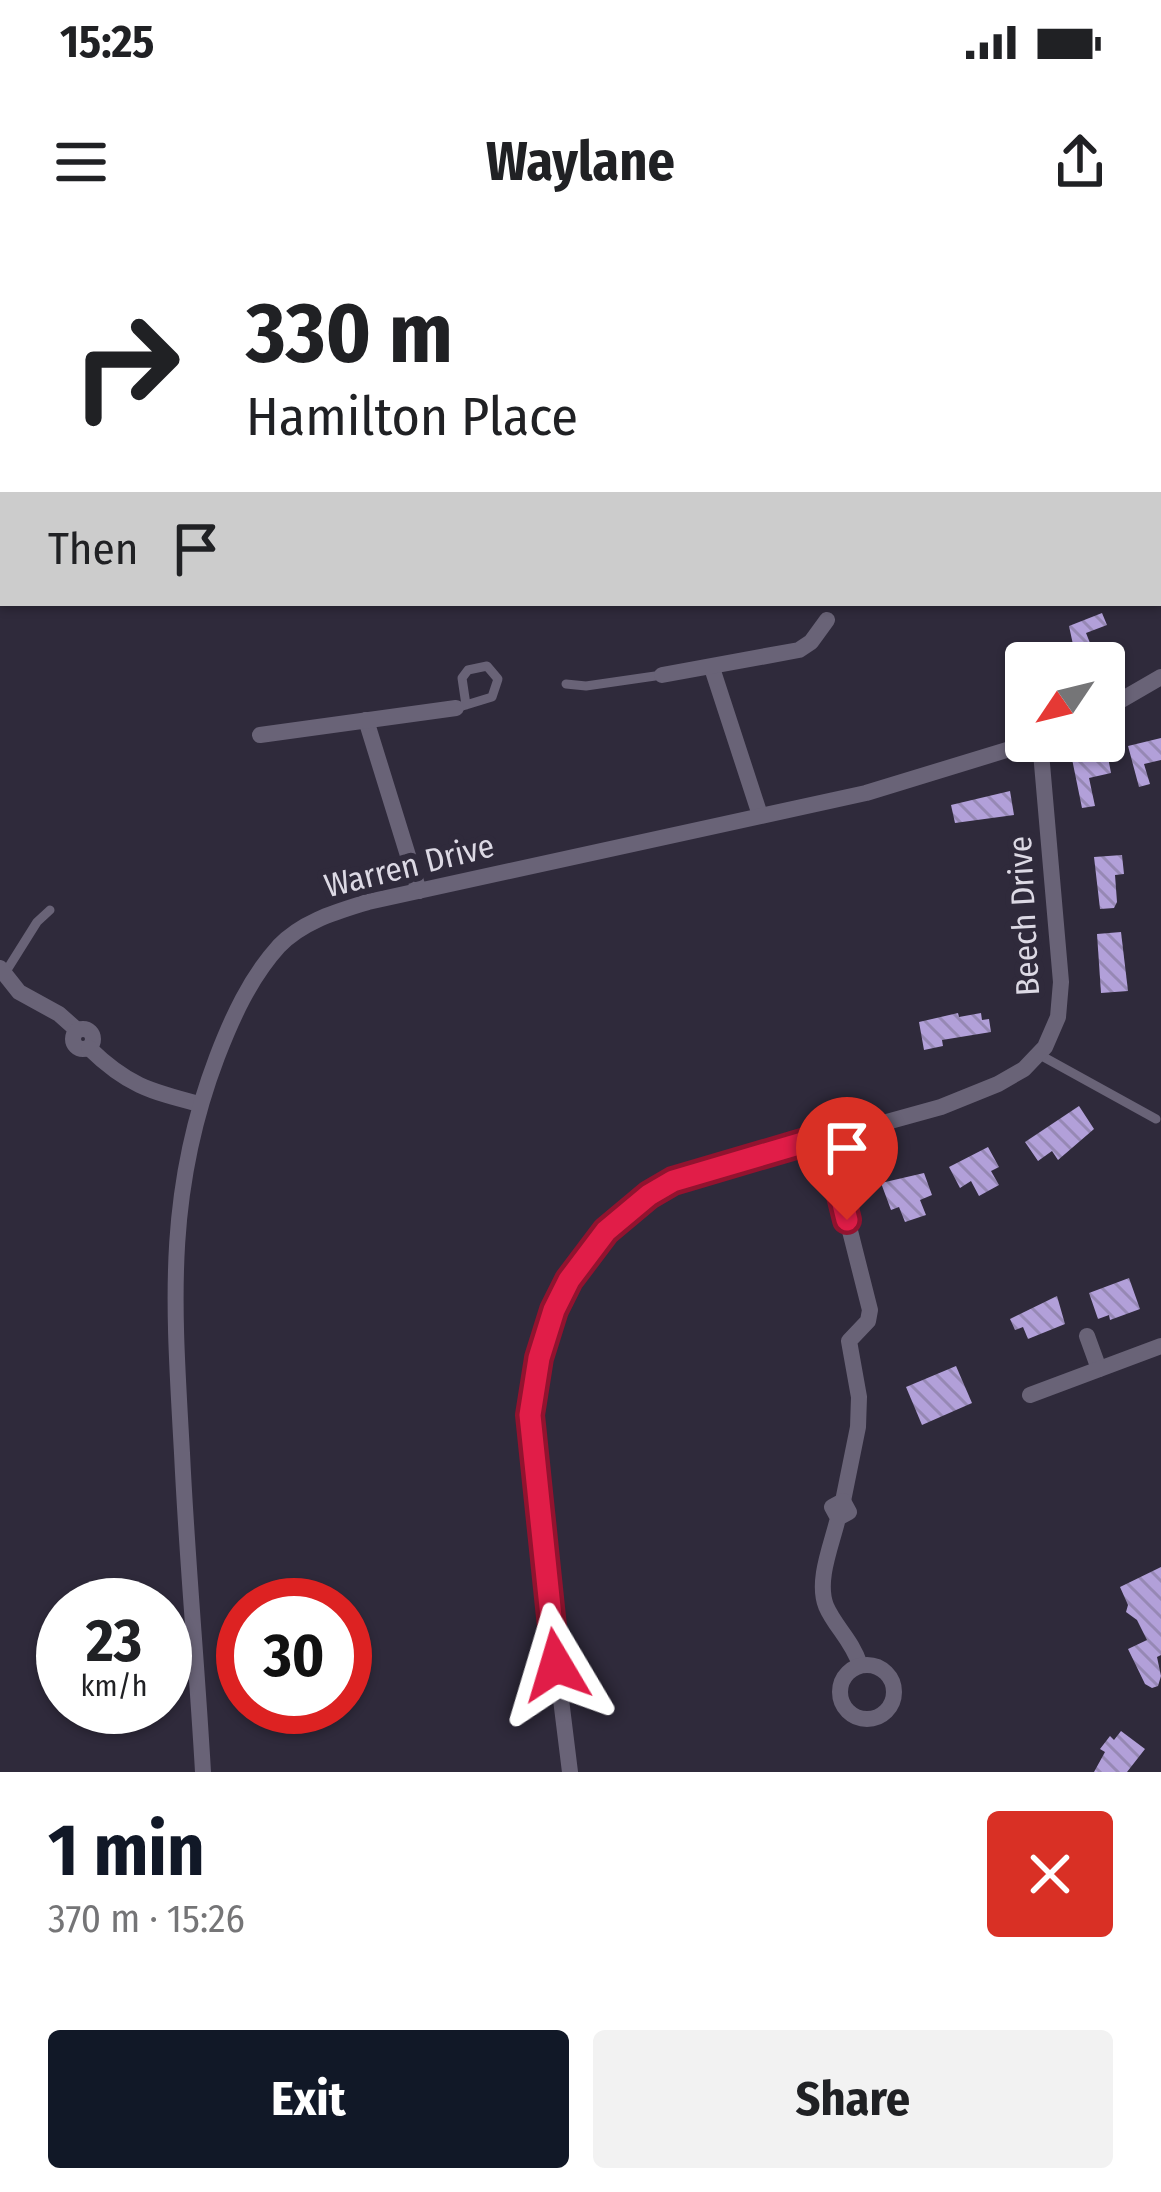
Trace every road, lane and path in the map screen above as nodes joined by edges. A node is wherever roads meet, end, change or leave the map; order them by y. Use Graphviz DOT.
graph roads {
  1 [pos="827,620"];
  2 [pos="712,668"];
  3 [pos="662,675"];
  4 [pos="1161,677"];
  5 [pos="566,684"];
  6 [pos="1125,698"];
  7 [pos="461,707"];
  8 [pos="365,720"];
  9 [pos="260,735"];
  10 [pos="1005,751"];
  11 [pos="1040,762"];
  12 [pos="760,815"];
  13 [pos="418,891"];
  14 [pos="50,910"];
  15 [pos="3,970"];
  16 [pos="1039,1054"];
  17 [pos="200,1104"];
  18 [pos="1156,1119"];
  19 [pos="826,1136"];
  20 [pos="1087,1336"];
  21 [pos="1161,1346"];
  22 [pos="1099,1370"];
  23 [pos="1030,1395"];
  24 [pos="860,1665"];
  25 [pos="203,1772"];
  26 [pos="570,1772"];
  1 -- 2 [label="street"];
  2 -- 3 [label="street"];
  2 -- 12 [label="street"];
  3 -- 5 [label="lane"];
  4 -- 6 [label="street"];
  7 -- 7 [label="lane"];
  7 -- 8 [label="street"];
  8 -- 9 [label="street"];
  8 -- 13 [label="street"];
  10 -- 12 [label="street, Warren Drive"];
  11 -- 16 [label="street, Beech Drive"];
  12 -- 13 [label="street, Warren Drive"];
  13 -- 17 [label="street, Warren Drive"];
  14 -- 15 [label="lane"];
  15 -- 17 [label="street"];
  16 -- 18 [label="lane"];
  16 -- 19 [label="street"];
  17 -- 25 [label="street, Warren Drive"];
  19 -- 24 [label="street"];
  19 -- 26 [label="street"];
  20 -- 22 [label="street"];
  21 -- 22 [label="street"];
  22 -- 23 [label="street"];
}
